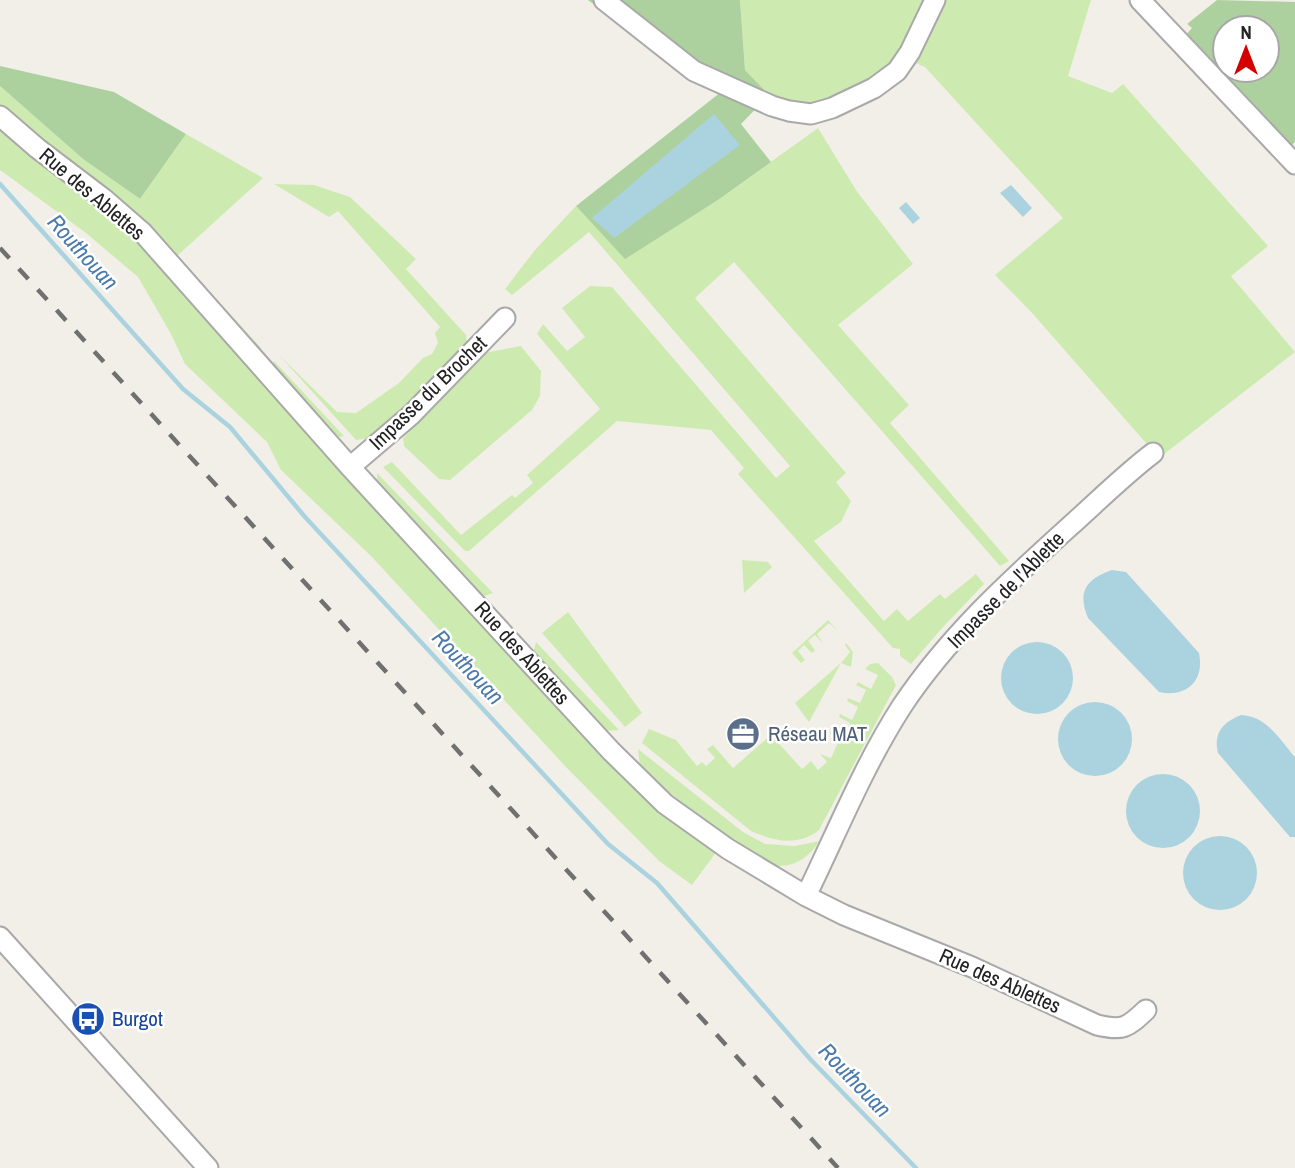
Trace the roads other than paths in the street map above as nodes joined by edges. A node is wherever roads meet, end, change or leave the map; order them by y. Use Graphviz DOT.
graph roads {
  1 [pos="604,0"];
  2 [pos="935,0"];
  3 [pos="1140,0"];
  4 [pos="0,116"];
  5 [pos="1295,164"];
  6 [pos="505,318"];
  7 [pos="1153,453"];
  8 [pos="350,467"];
  9 [pos="806,896"];
  10 [pos="0,937"];
  11 [pos="1146,1010"];
  12 [pos="208,1168"];
  1 -- 2 [label="street"];
  3 -- 5 [label="street"];
  4 -- 8 [label="street, Rue des Ablettes"];
  6 -- 8 [label="street, Impasse du Brochet"];
  7 -- 9 [label="street, Impasse de l'Ablette"];
  8 -- 9 [label="street, Rue des Ablettes"];
  9 -- 11 [label="street, Rue des Ablettes"];
  10 -- 12 [label="street"];
}
